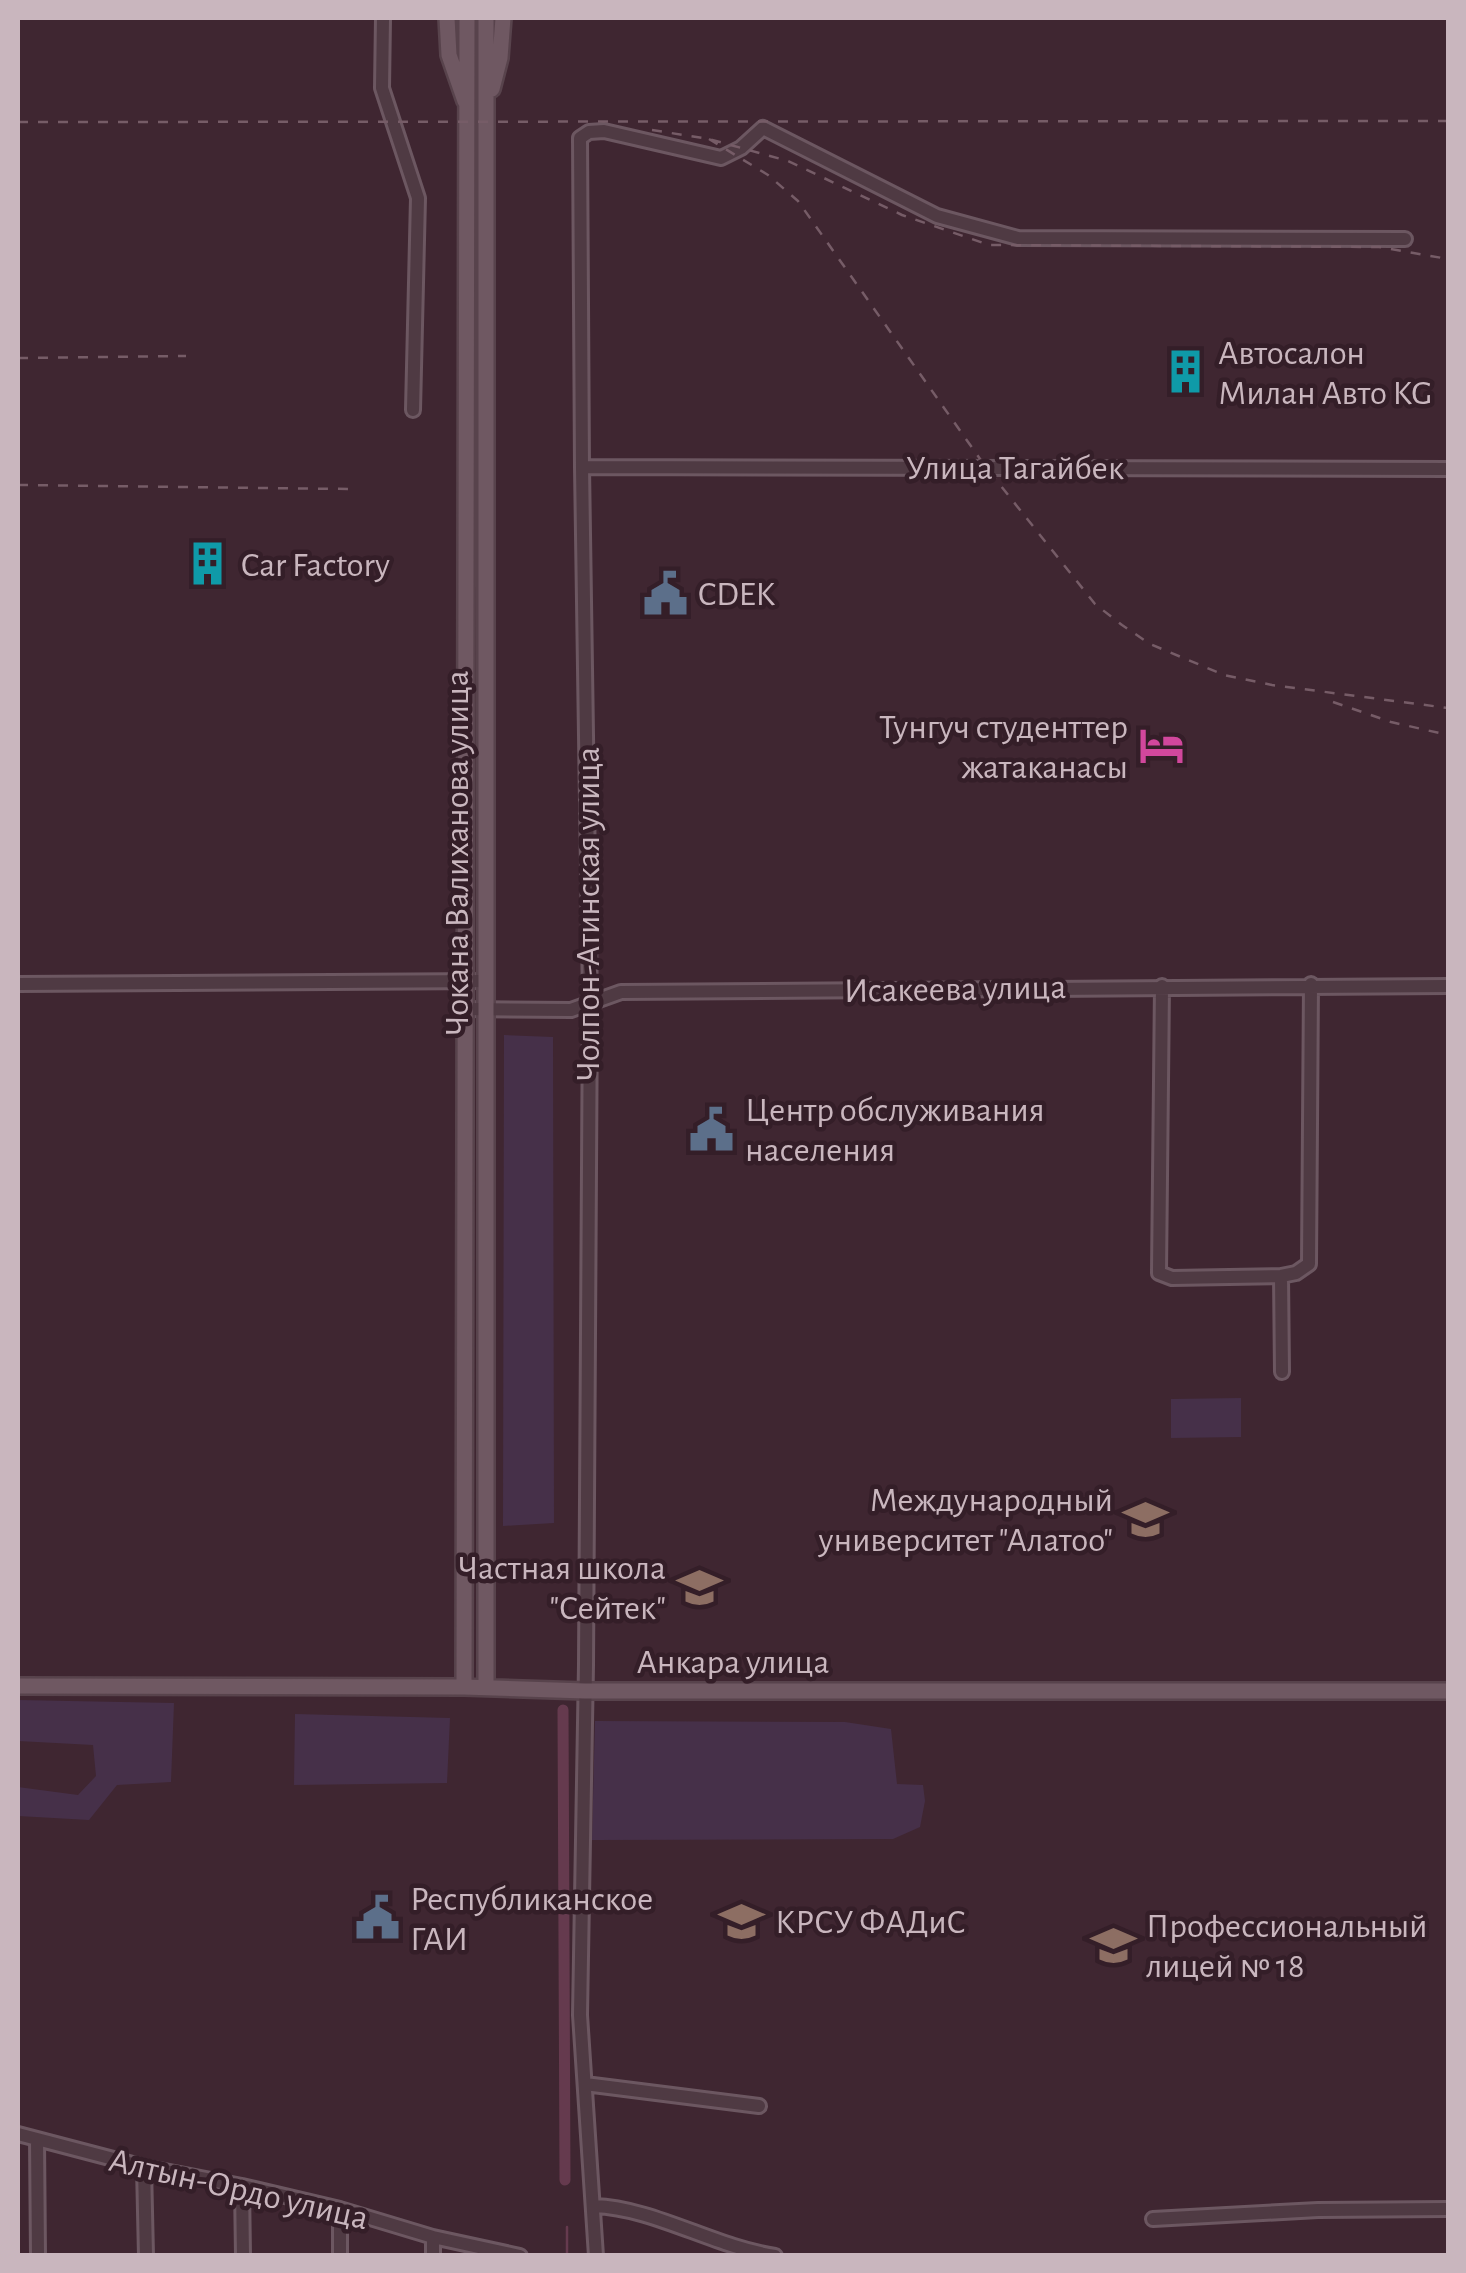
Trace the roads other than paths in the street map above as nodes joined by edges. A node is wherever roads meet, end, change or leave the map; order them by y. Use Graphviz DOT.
graph roads {
  1 [pos="383,18"];
  2 [pos="447,18"];
  3 [pos="467,18"];
  4 [pos="486,18"];
  5 [pos="503,18"];
  6 [pos="467,106"];
  7 [pos="486,106"];
  8 [pos="1405,240"];
  9 [pos="413,410"];
  10 [pos="582,467"];
  11 [pos="1448,468"];
  12 [pos="464,674"];
  13 [pos="486,674"];
  14 [pos="486,981"];
  15 [pos="464,982"];
  16 [pos="18,984"];
  17 [pos="1312,984"];
  18 [pos="1162,986"];
  19 [pos="1448,986"];
  20 [pos="590,1003"];
  21 [pos="464,1009"];
  22 [pos="487,1010"];
  23 [pos="1281,1276"];
  24 [pos="466,1300"];
  25 [pos="486,1300"];
  26 [pos="1282,1372"];
  27 [pos="18,1686"];
  28 [pos="464,1687"];
  29 [pos="486,1688"];
  30 [pos="586,1691"];
  31 [pos="1448,1691"];
  32 [pos="585,2084"];
  33 [pos="758,2106"];
  34 [pos="18,2134"];
  35 [pos="36,2139"];
  36 [pos="144,2167"];
  37 [pos="242,2186"];
  38 [pos="340,2209"];
  39 [pos="1448,2210"];
  40 [pos="594,2218"];
  41 [pos="1153,2220"];
  42 [pos="432,2237"];
  43 [pos="38,2256"];
  44 [pos="146,2256"];
  45 [pos="244,2256"];
  46 [pos="340,2256"];
  47 [pos="433,2256"];
  48 [pos="520,2256"];
  49 [pos="596,2256"];
  50 [pos="776,2256"];
  1 -- 9 [label="street"];
  2 -- 6 [label="main road"];
  3 -- 6 [label="main road, Чокана Валиханова улица"];
  4 -- 7 [label="main road, Чокана Валиханова улица"];
  5 -- 7 [label="main road"];
  6 -- 12 [label="main road, Чокана Валиханова улица"];
  7 -- 13 [label="main road, Чокана Валиханова улица"];
  8 -- 10 [label="street, Чолпон-Атинская улица"];
  10 -- 11 [label="street, Улица Тагайбек"];
  10 -- 20 [label="street, Чолпон-Атинская улица"];
  12 -- 13 [label="main road"];
  12 -- 15 [label="main road, Чокана Валиханова улица"];
  13 -- 14 [label="main road, Чокана Валиханова улица"];
  14 -- 15 [label="street"];
  14 -- 22 [label="main road, Чокана Валиханова улица"];
  15 -- 16 [label="street"];
  15 -- 21 [label="main road, Чокана Валиханова улица"];
  17 -- 18 [label="street, Исакеева улица"];
  17 -- 19 [label="street, Исакеева улица"];
  17 -- 23 [label="street"];
  18 -- 20 [label="street, Исакеева улица"];
  18 -- 23 [label="street"];
  20 -- 22 [label="street, Исакеева улица"];
  20 -- 30 [label="street, Чолпон-Атинская улица"];
  21 -- 22 [label="street, Исакеева улица"];
  21 -- 24 [label="main road, Чокана Валиханова улица"];
  22 -- 25 [label="main road, Чокана Валиханова улица"];
  23 -- 26 [label="street"];
  24 -- 25 [label="main road"];
  24 -- 28 [label="main road, Чокана Валиханова улица"];
  25 -- 29 [label="main road, Чокана Валиханова улица"];
  27 -- 28 [label="main road, Анкара улица"];
  28 -- 29 [label="main road, Анкара улица"];
  29 -- 30 [label="main road, Анкара улица"];
  30 -- 31 [label="main road, Анкара улица"];
  30 -- 32 [label="street, Чолпон-Атинская улица"];
  32 -- 33 [label="street"];
  32 -- 40 [label="street, Чолпон-Атинская улица"];
  34 -- 35 [label="street, Алтын-Ордо улица"];
  35 -- 36 [label="street, Алтын-Ордо улица"];
  35 -- 43 [label="street"];
  36 -- 37 [label="street, Алтын-Ордо улица"];
  36 -- 44 [label="street"];
  37 -- 38 [label="street, Алтын-Ордо улица"];
  37 -- 45 [label="street"];
  38 -- 42 [label="street, Алтын-Ордо улица"];
  38 -- 46 [label="street"];
  39 -- 41 [label="street"];
  40 -- 49 [label="street, Чолпон-Атинская улица"];
  40 -- 50 [label="street"];
  42 -- 47 [label="street"];
  42 -- 48 [label="street, Алтын-Ордо улица"];
}
